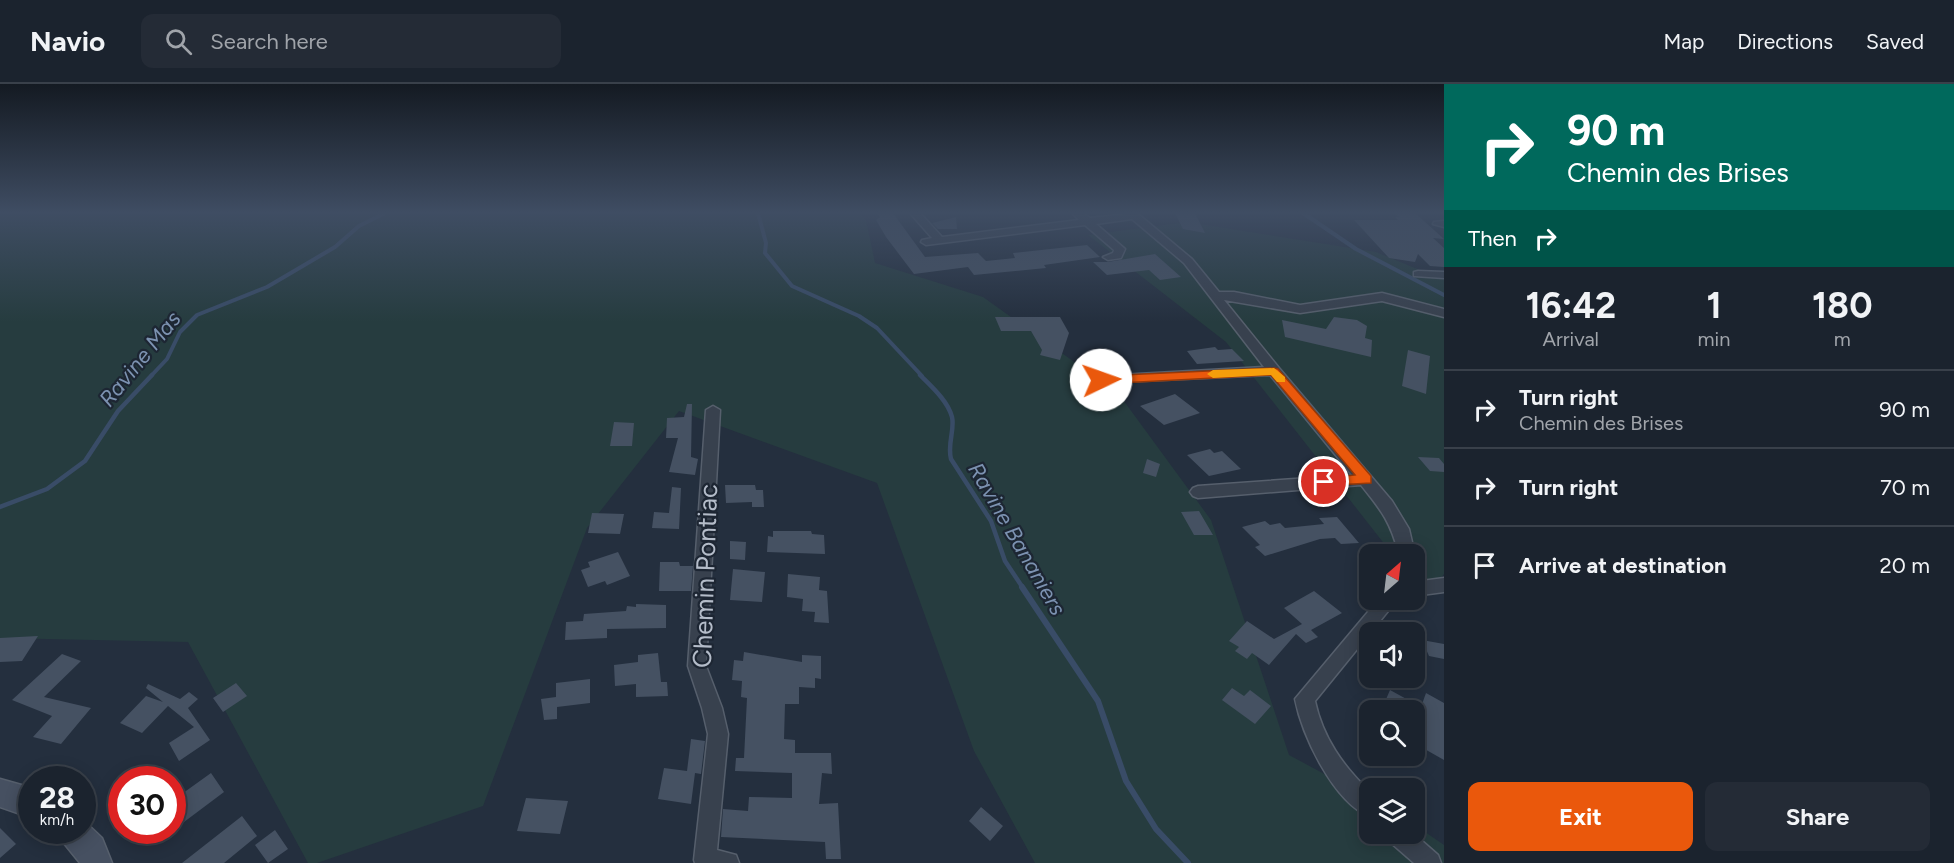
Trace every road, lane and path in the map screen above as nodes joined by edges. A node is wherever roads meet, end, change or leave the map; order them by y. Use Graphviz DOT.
graph roads {
  1 [pos="1120,249"];
  2 [pos="1174,249"];
  3 [pos="1108,257"];
  4 [pos="1418,274"];
  5 [pos="1444,275"];
  6 [pos="1216,296"];
  7 [pos="1444,313"];
  8 [pos="1274,371"];
  9 [pos="1101,380"];
  10 [pos="713,410"];
  11 [pos="1366,479"];
  12 [pos="1198,492"];
  13 [pos="1405,544"];
  14 [pos="1444,585"];
  15 [pos="1425,588"];
  16 [pos="1380,610"];
  17 [pos="0,793"];
  18 [pos="1359,797"];
  19 [pos="18,799"];
  20 [pos="86,844"];
  21 [pos="1409,844"];
  22 [pos="96,863"];
  23 [pos="728,863"];
  24 [pos="1430,863"];
  1 -- 3 [label="street"];
  2 -- 6 [label="street"];
  4 -- 5 [label="street"];
  6 -- 7 [label="street"];
  6 -- 8 [label="street"];
  8 -- 9 [label="street"];
  8 -- 11 [label="street"];
  10 -- 23 [label="street, Chemin Pontiac"];
  11 -- 12 [label="street"];
  11 -- 13 [label="street"];
  14 -- 15 [label="street"];
  16 -- 18 [label="street"];
  17 -- 19 [label="street"];
  20 -- 22 [label="street"];
  21 -- 24 [label="street"];
}
